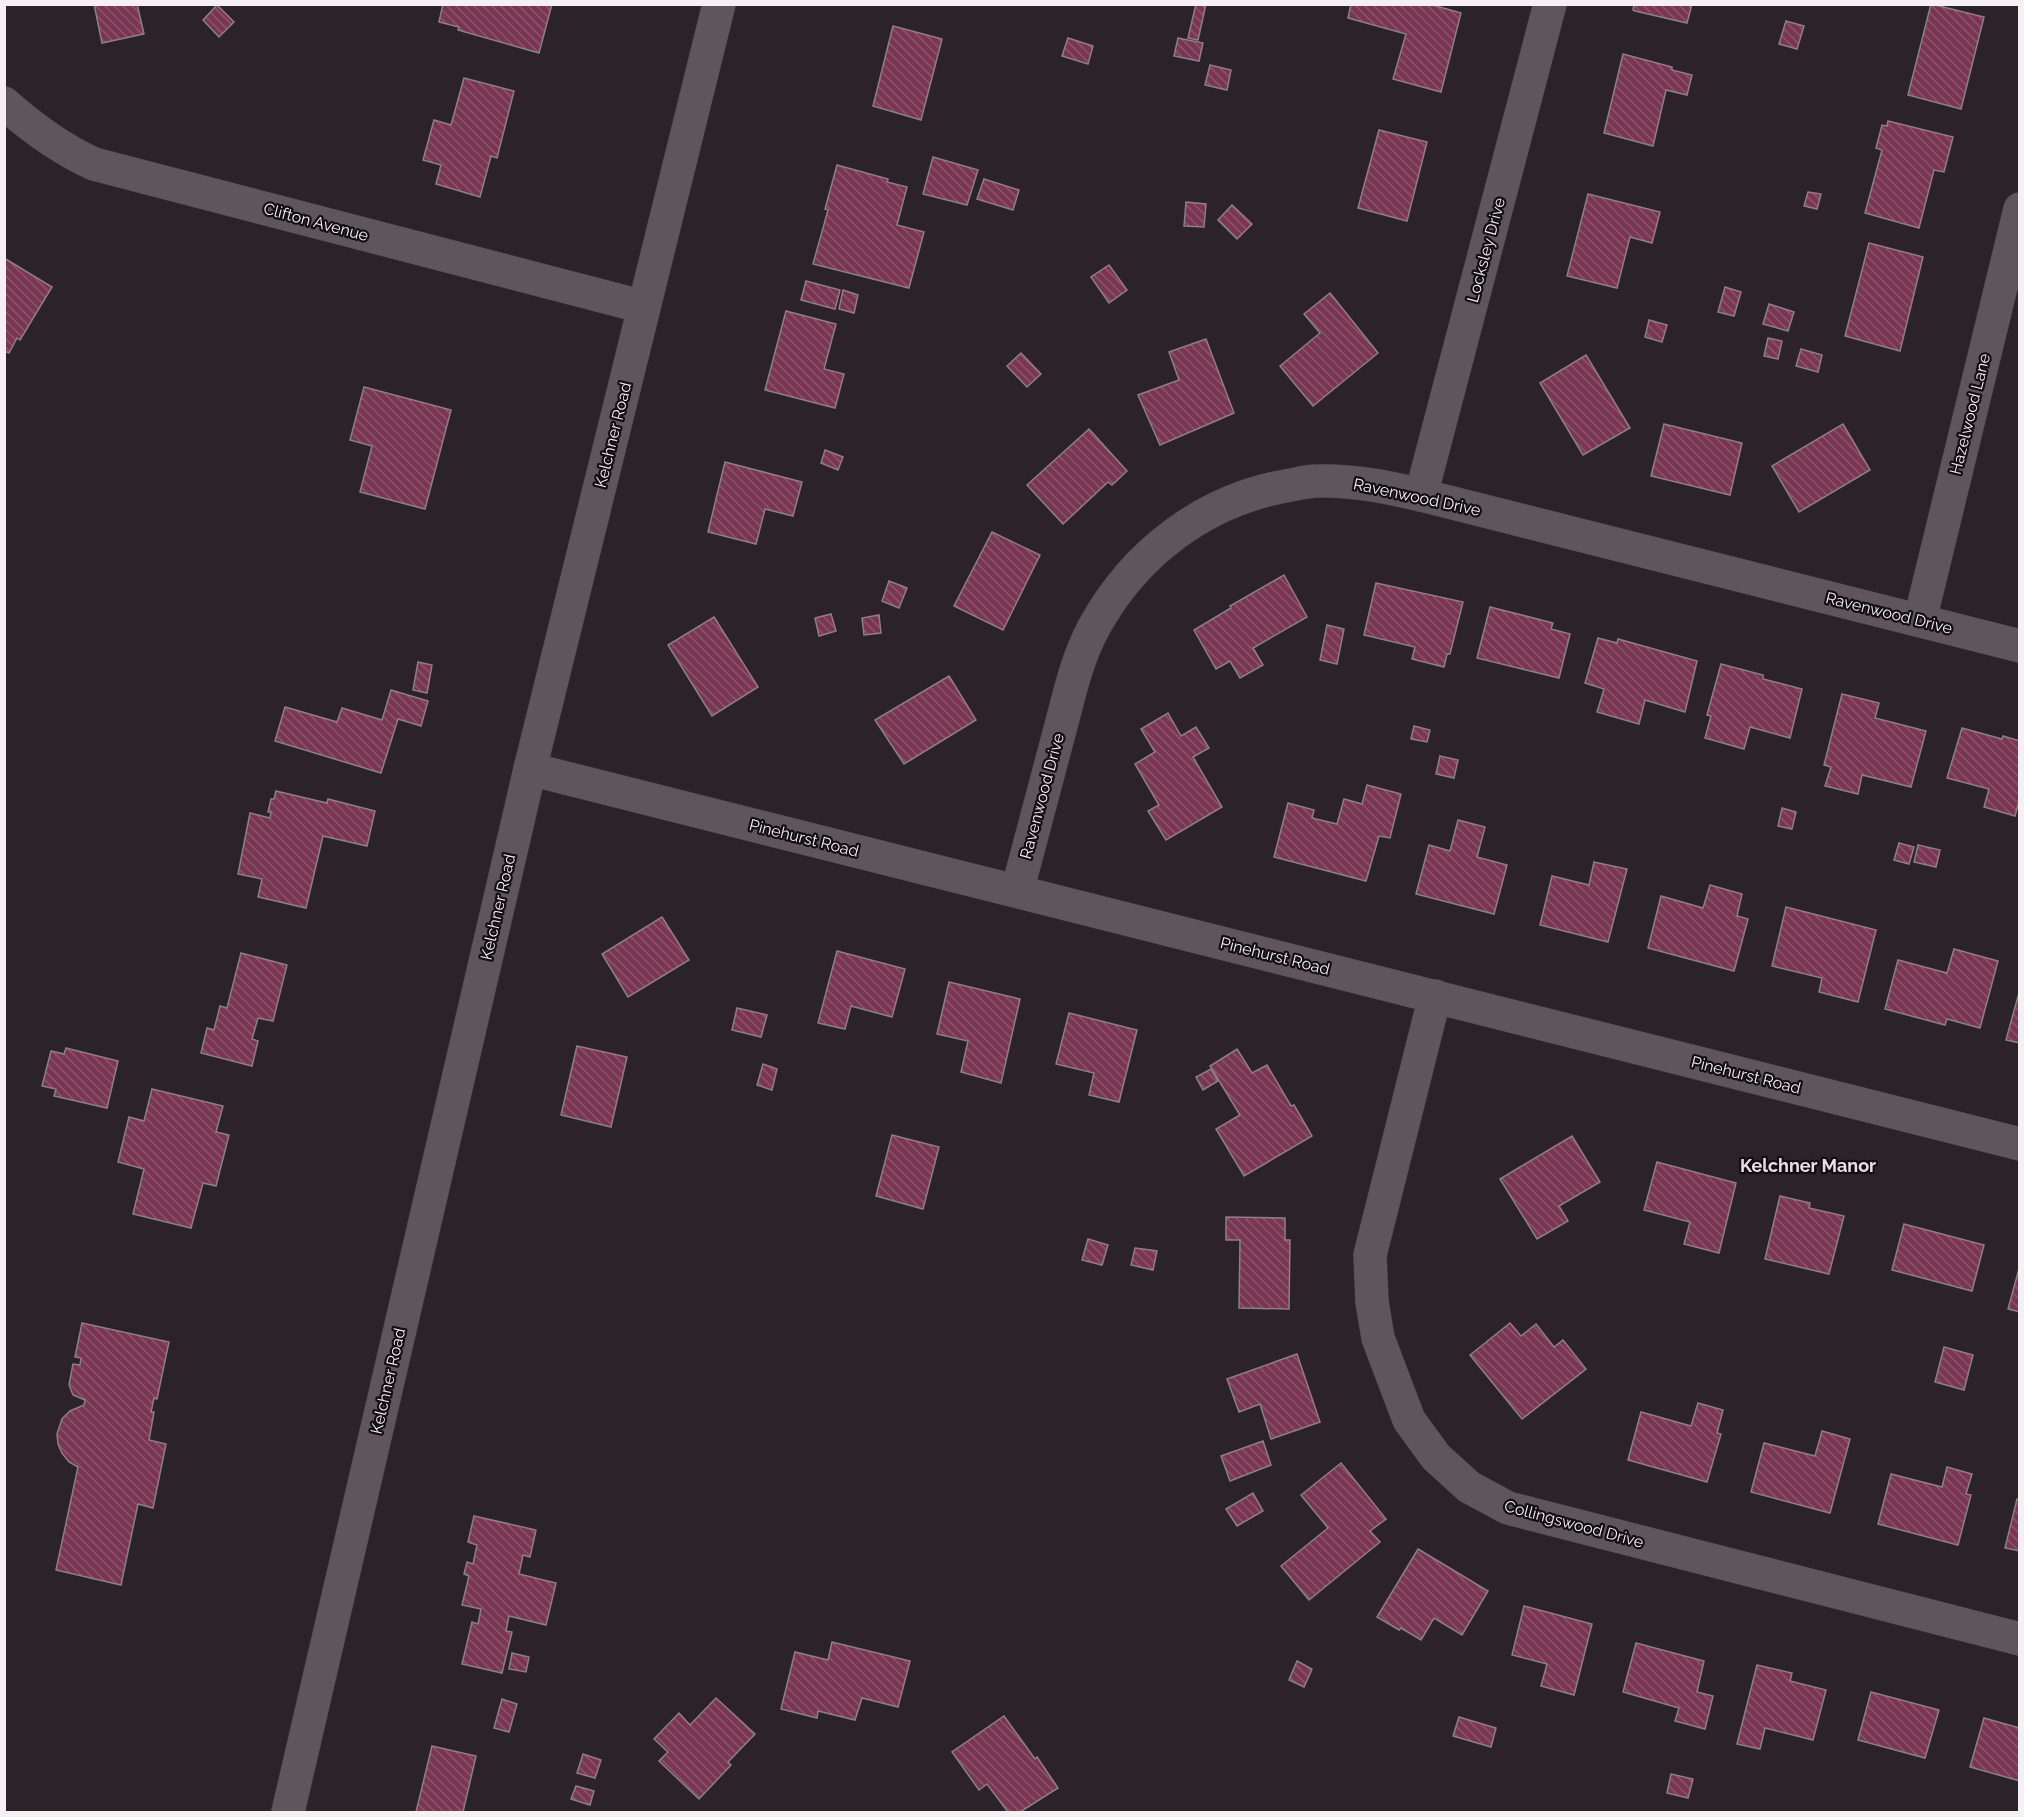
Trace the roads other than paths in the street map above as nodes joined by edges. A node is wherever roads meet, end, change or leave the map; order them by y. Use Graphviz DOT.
graph roads {
  1 [pos="719,4"];
  2 [pos="1550,4"];
  3 [pos="4,103"];
  4 [pos="2019,209"];
  5 [pos="644,307"];
  6 [pos="1421,495"];
  7 [pos="1920,620"];
  8 [pos="2019,646"];
  9 [pos="530,769"];
  10 [pos="1017,891"];
  11 [pos="1435,996"];
  12 [pos="2019,1144"];
  13 [pos="2019,1639"];
  14 [pos="288,1812"];
  1 -- 5 [label="street, Kelchner Road"];
  2 -- 6 [label="street, Locksley Drive"];
  3 -- 5 [label="street, Clifton Avenue"];
  4 -- 7 [label="street, Hazelwood Lane"];
  5 -- 9 [label="street, Kelchner Road"];
  6 -- 7 [label="street, Ravenwood Drive"];
  6 -- 10 [label="street, Ravenwood Drive"];
  7 -- 8 [label="street, Ravenwood Drive"];
  9 -- 10 [label="street, Pinehurst Road"];
  9 -- 14 [label="street, Kelchner Road"];
  10 -- 11 [label="street, Pinehurst Road"];
  11 -- 12 [label="street, Pinehurst Road"];
  11 -- 13 [label="street, Collingswood Drive"];
}
